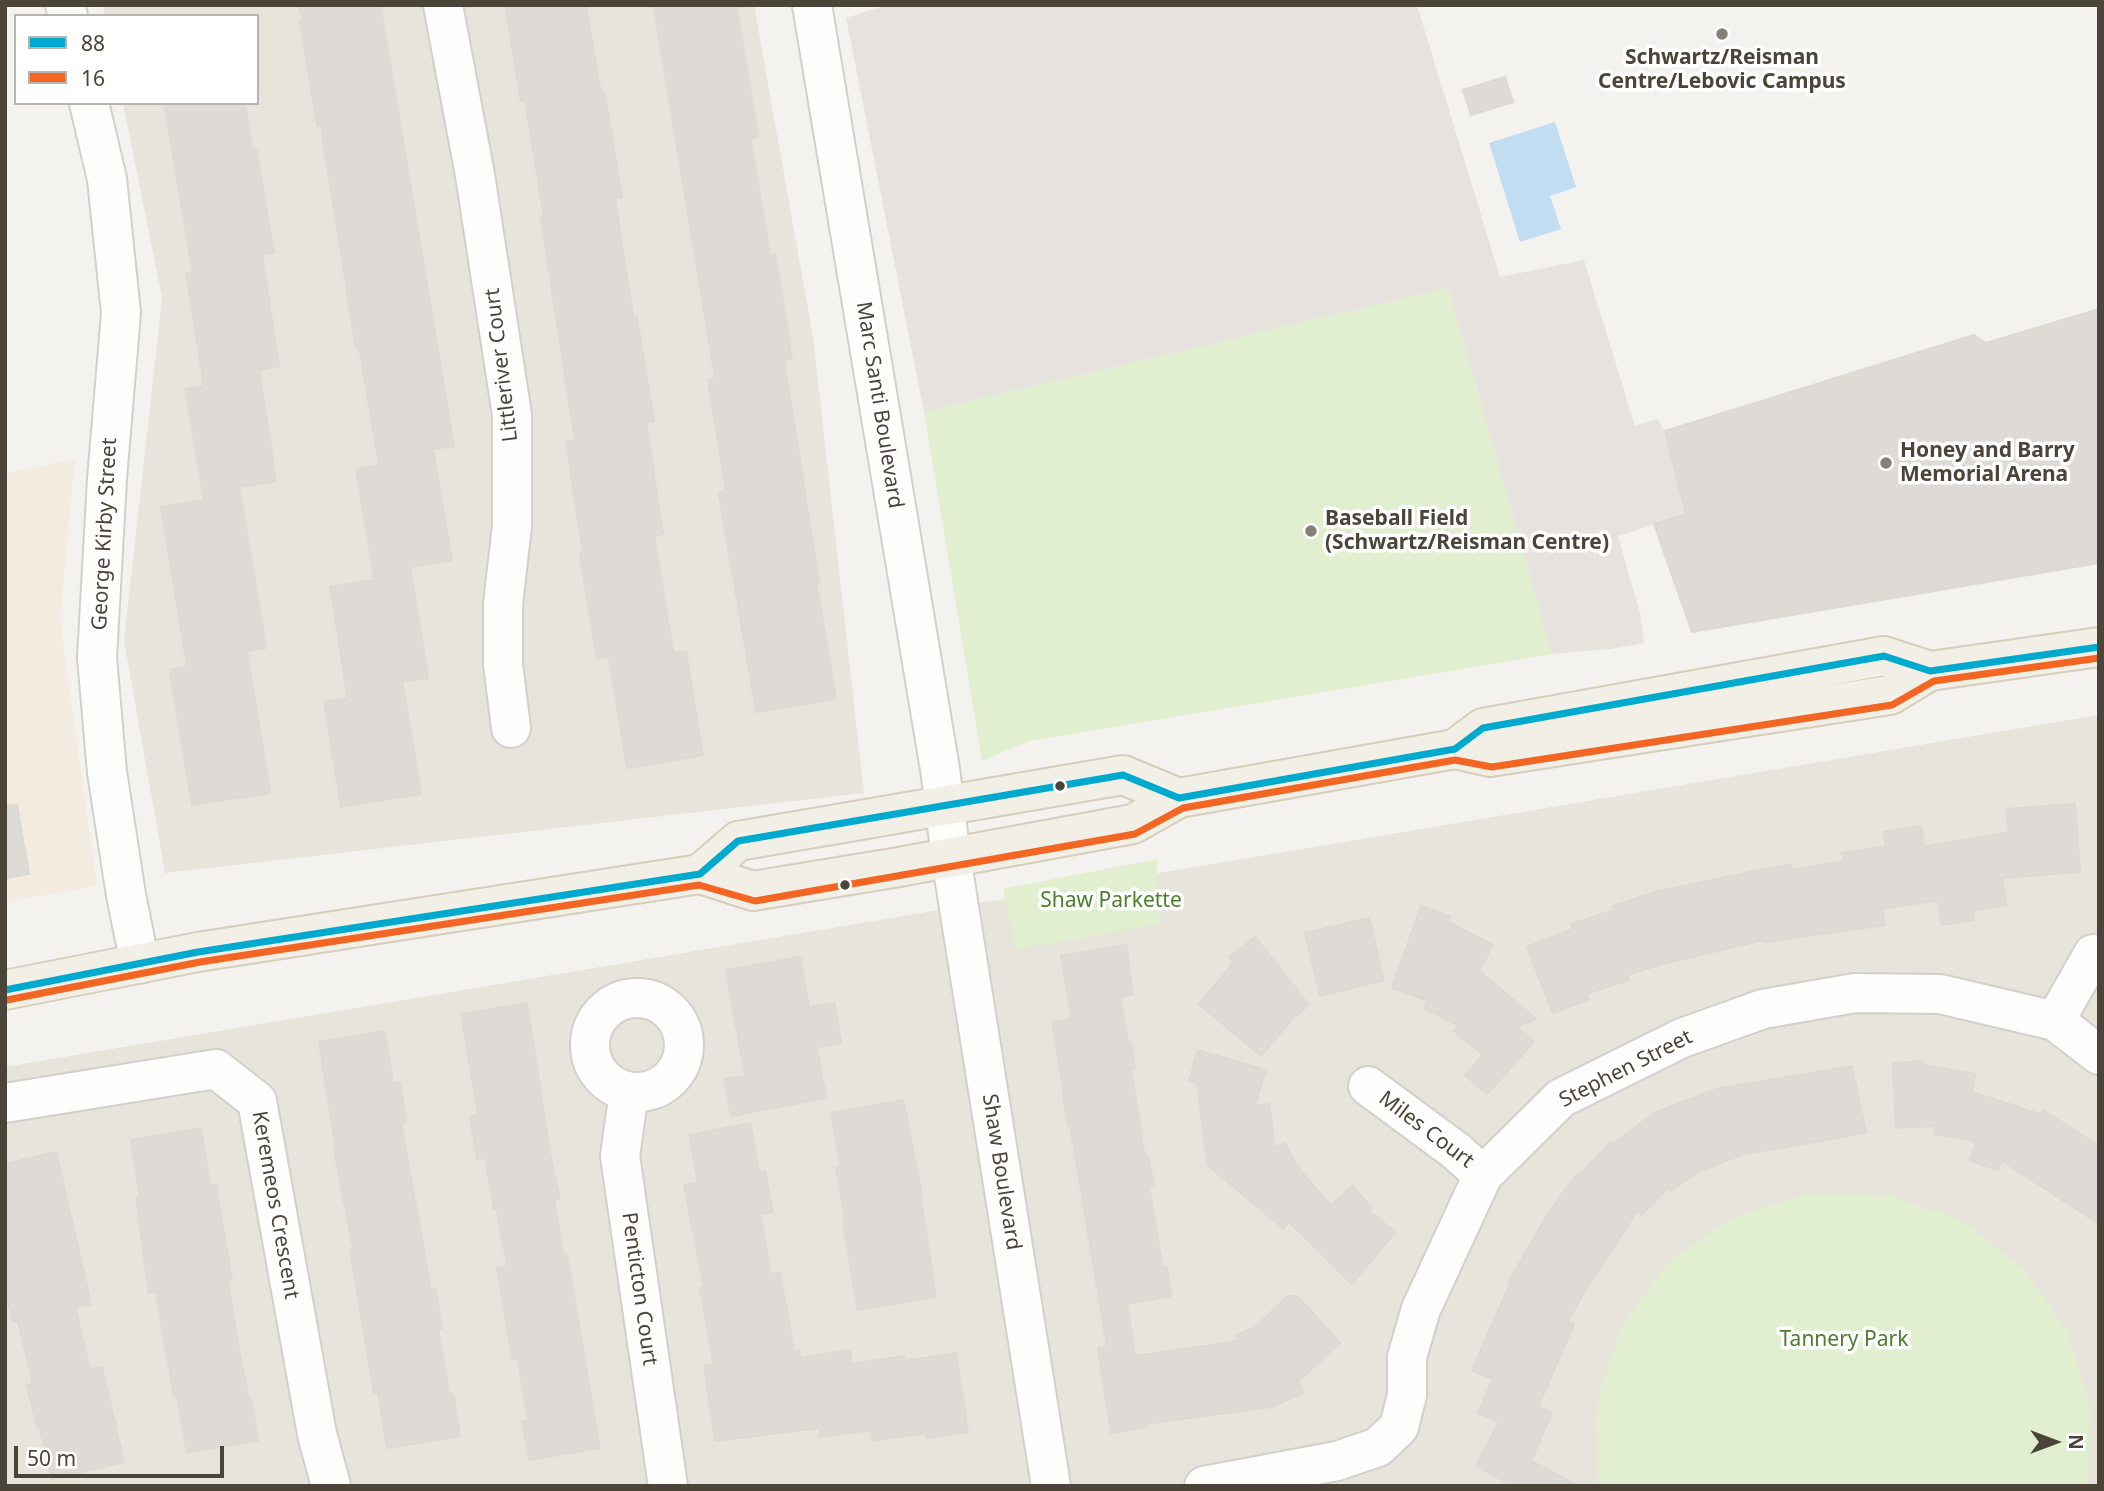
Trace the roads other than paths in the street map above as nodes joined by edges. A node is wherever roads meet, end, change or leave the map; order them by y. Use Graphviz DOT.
graph roads {
  1 [pos="443,5"];
  2 [pos="812,5"];
  3 [pos="89,105"];
  4 [pos="2099,647"];
  5 [pos="511,728"];
  6 [pos="1179,798"];
  7 [pos="944,804"];
  8 [pos="951,858"];
  9 [pos="700,874"];
  10 [pos="2093,954"];
  11 [pos="140,964"];
  12 [pos="5,990"];
  13 [pos="2055,1021"];
  14 [pos="2099,1055"];
  15 [pos="1368,1086"];
  16 [pos="629,1092"];
  17 [pos="5,1103"];
  18 [pos="1483,1175"];
  19 [pos="331,1486"];
  20 [pos="668,1486"];
  21 [pos="1051,1486"];
  22 [pos="1205,1486"];
  1 -- 5 [label="street, Littleriver Court"];
  2 -- 7 [label="street, Marc Santi Boulevard"];
  3 -- 11 [label="street, George Kirby Street"];
  4 -- 6 [label="main road"];
  6 -- 7 [label="main road"];
  6 -- 8 [label="main road"];
  7 -- 8 [label="street, Marc Santi Boulevard"];
  7 -- 9 [label="main road"];
  8 -- 9 [label="main road"];
  8 -- 21 [label="street, Shaw Boulevard"];
  9 -- 11 [label="main road"];
  10 -- 13 [label="street"];
  11 -- 12 [label="main road"];
  13 -- 14 [label="street, Stephen Street"];
  13 -- 18 [label="street, Stephen Street"];
  15 -- 18 [label="street, Miles Court"];
  16 -- 20 [label="street, Penticton Court"];
  17 -- 19 [label="street, Keremeos Crescent"];
  18 -- 22 [label="street, Stephen Street"];
}
